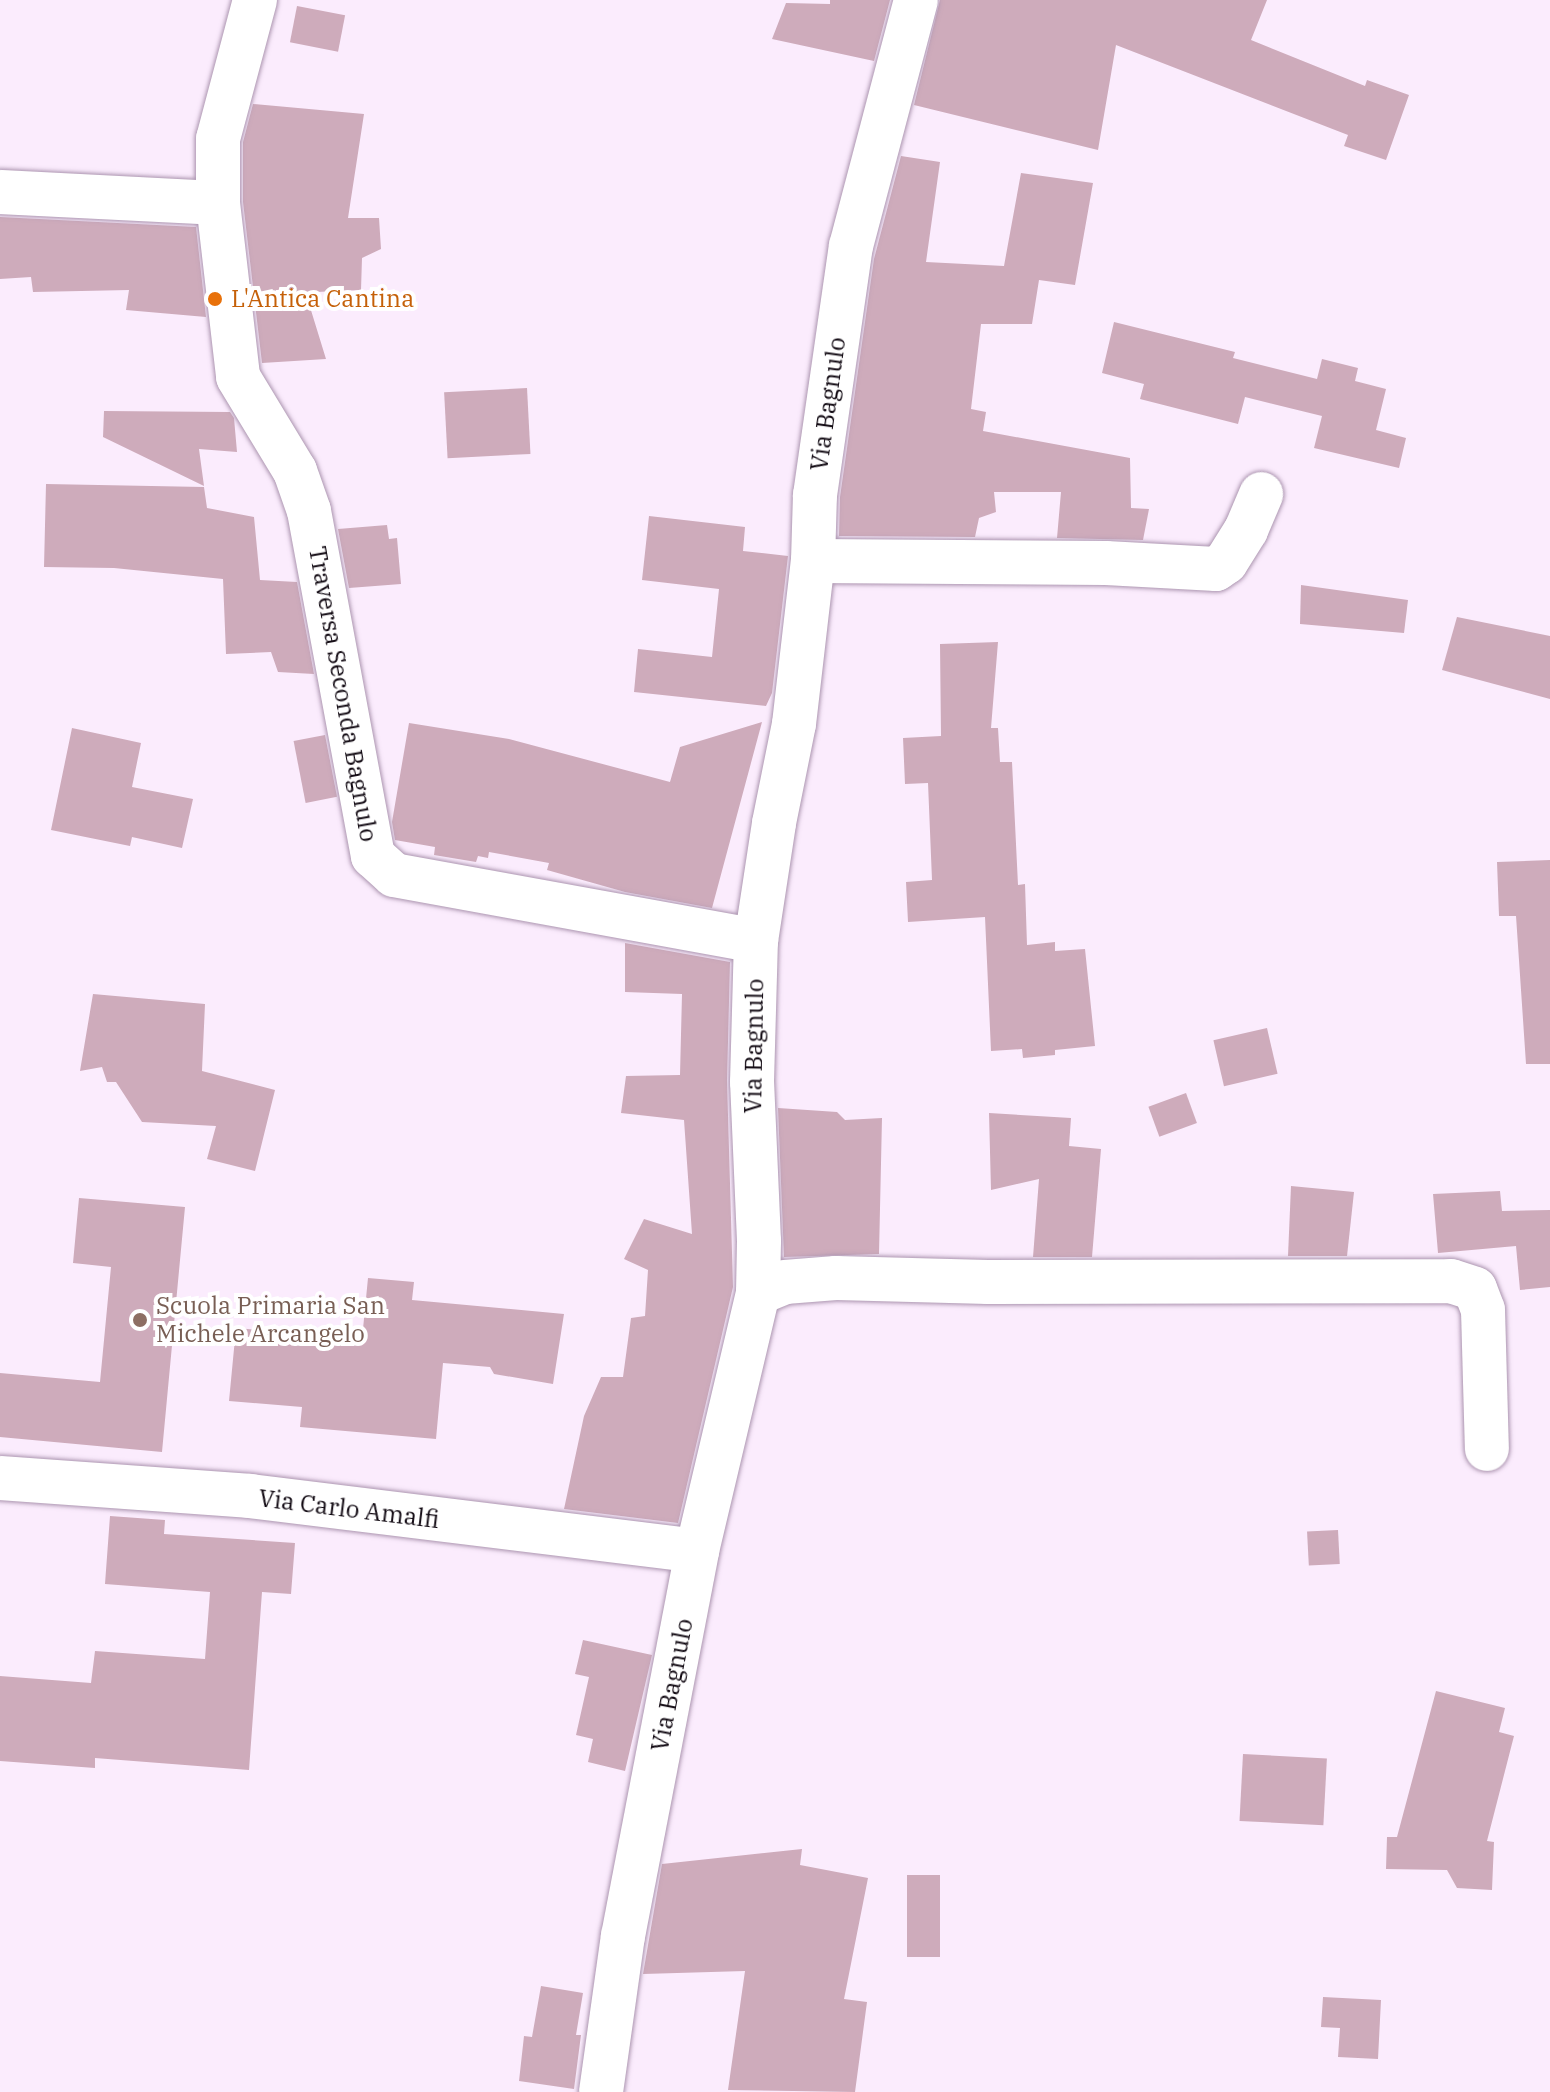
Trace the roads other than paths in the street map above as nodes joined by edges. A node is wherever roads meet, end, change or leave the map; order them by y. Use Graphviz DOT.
graph roads {
  1 [pos="255,0"];
  2 [pos="916,0"];
  3 [pos="0,192"];
  4 [pos="218,203"];
  5 [pos="1261,494"];
  6 [pos="813,561"];
  7 [pos="756,941"];
  8 [pos="758,1293"];
  9 [pos="1487,1449"];
  10 [pos="0,1478"];
  11 [pos="697,1551"];
  12 [pos="601,2092"];
  1 -- 4 [label="street, Traversa Seconda Bagnulo"];
  2 -- 6 [label="street, Via Bagnulo"];
  3 -- 4 [label="street"];
  4 -- 7 [label="street, Traversa Seconda Bagnulo"];
  5 -- 6 [label="street"];
  6 -- 7 [label="street, Via Bagnulo"];
  7 -- 8 [label="street, Via Bagnulo"];
  8 -- 9 [label="street"];
  8 -- 11 [label="street, Via Bagnulo"];
  10 -- 11 [label="street, Via Carlo Amalfi"];
  11 -- 12 [label="street, Via Bagnulo"];
}
